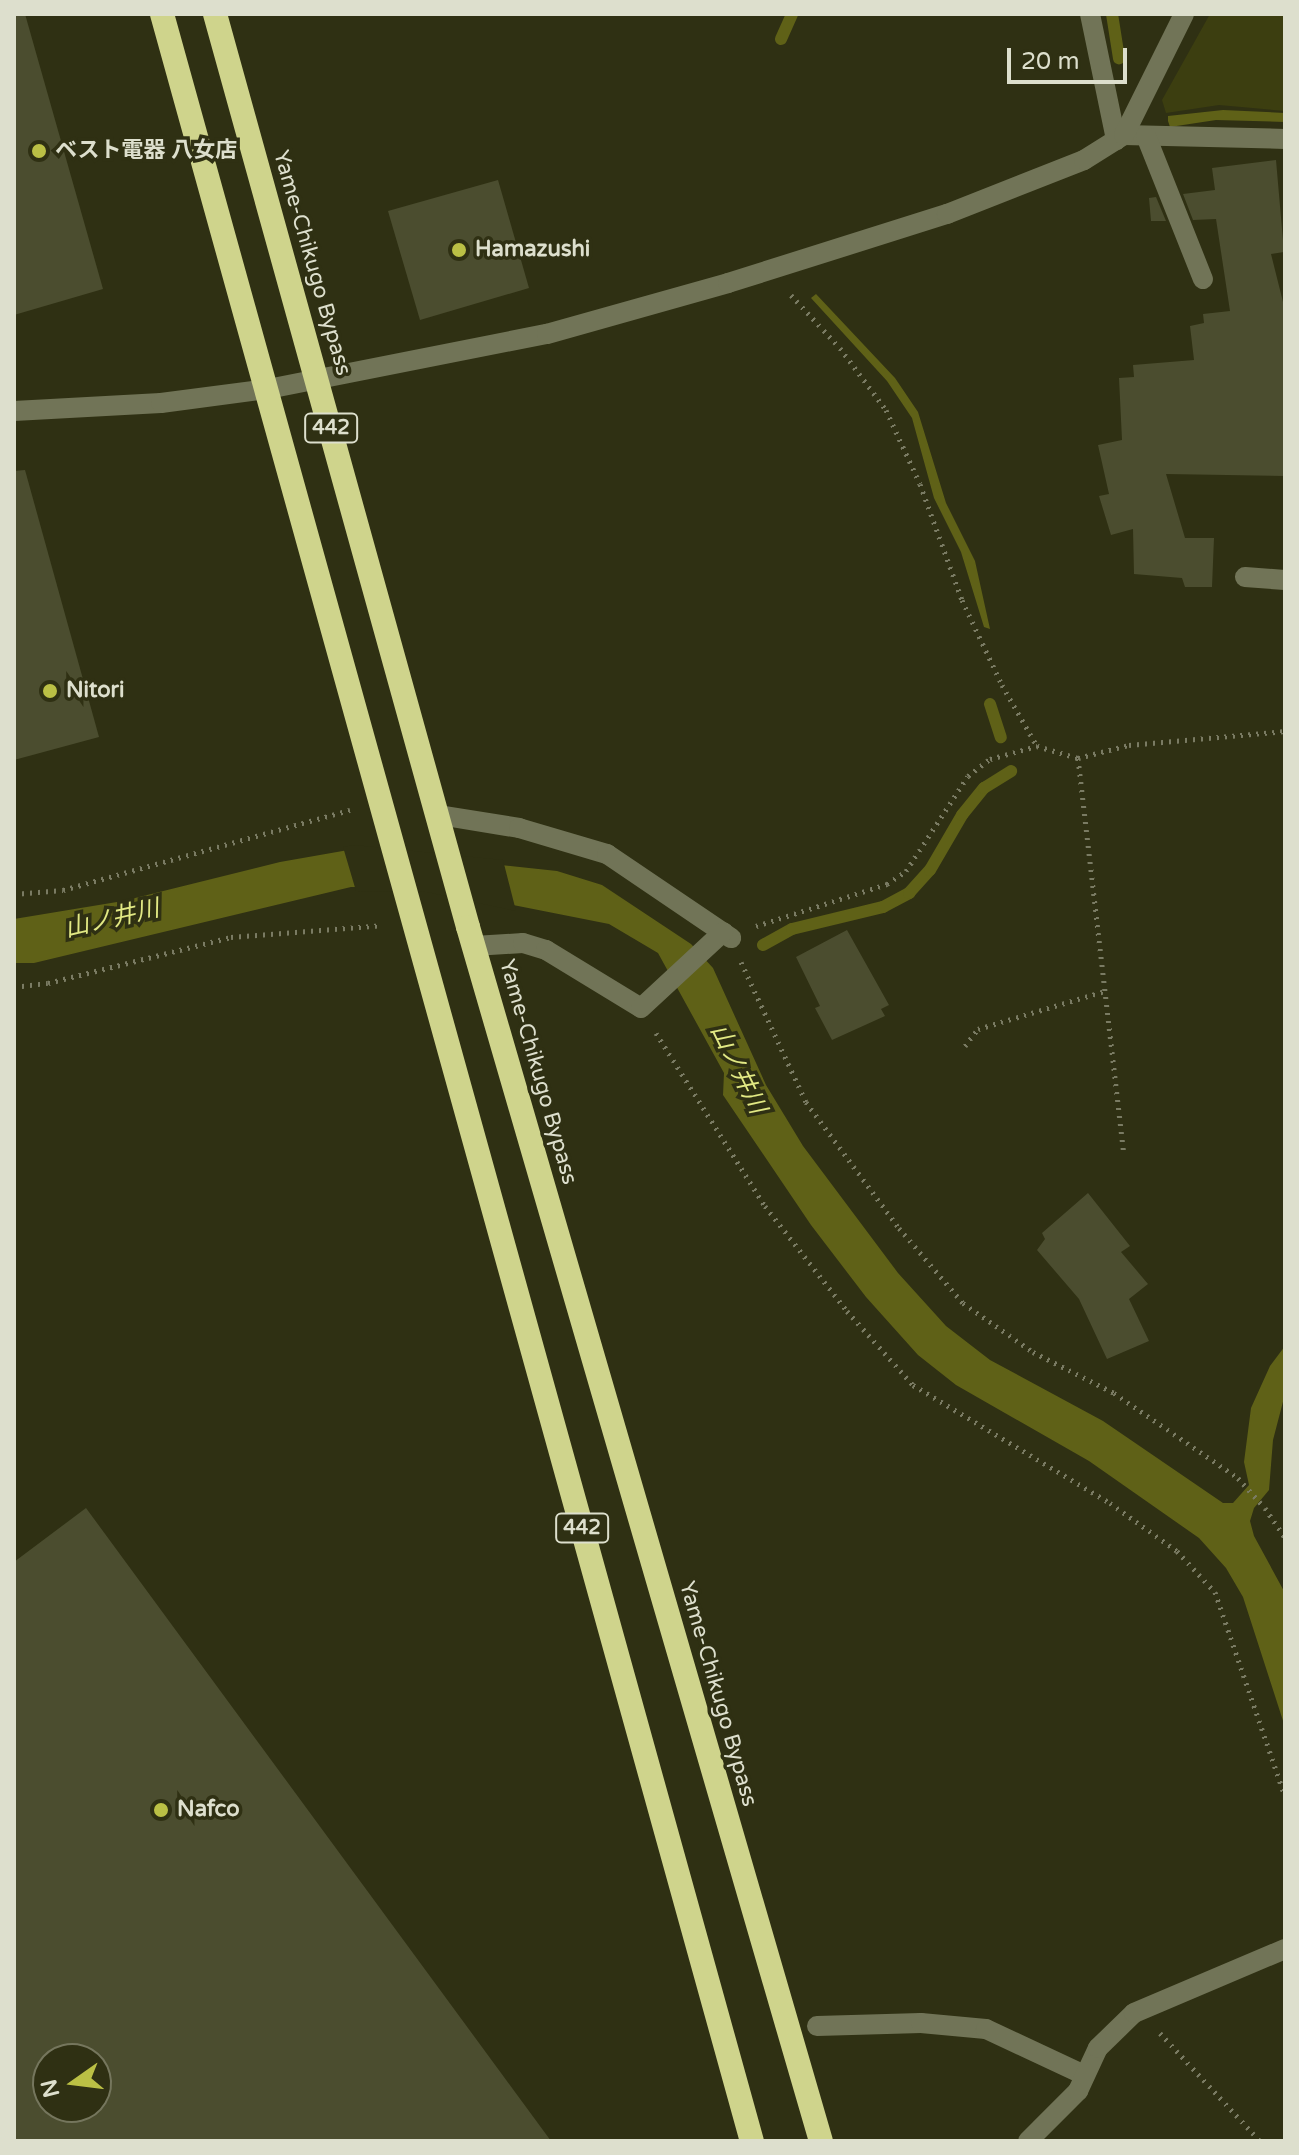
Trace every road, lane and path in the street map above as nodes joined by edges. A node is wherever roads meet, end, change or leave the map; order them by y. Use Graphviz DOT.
graph roads {
  1 [pos="162,14"];
  2 [pos="215,14"];
  3 [pos="1090,14"];
  4 [pos="1184,14"];
  5 [pos="1146,136"];
  6 [pos="1120,137"];
  7 [pos="1285,139"];
  8 [pos="780,266"];
  9 [pos="1203,279"];
  10 [pos="317,379"];
  11 [pos="268,389"];
  12 [pos="14,411"];
  13 [pos="1245,577"];
  14 [pos="1285,580"];
  15 [pos="1285,731"];
  16 [pos="1037,746"];
  17 [pos="1078,758"];
  18 [pos="382,804"];
  19 [pos="439,815"];
  20 [pos="14,894"];
  21 [pos="413,921"];
  22 [pos="471,936"];
  23 [pos="723,937"];
  24 [pos="14,987"];
  25 [pos="1105,991"];
  26 [pos="646,1004"];
  27 [pos="965,1046"];
  28 [pos="1124,1153"];
  29 [pos="1285,1538"];
  30 [pos="1285,1796"];
  31 [pos="1285,1949"];
  32 [pos="1134,2013"];
  33 [pos="817,2026"];
  34 [pos="1084,2075"];
  35 [pos="752,2141"];
  36 [pos="821,2141"];
  37 [pos="1028,2141"];
  38 [pos="1260,2141"];
  1 -- 11 [label="highway, 442"];
  2 -- 10 [label="highway, Yame-Chikugo Bypass / 442"];
  3 -- 6 [label="street"];
  4 -- 6 [label="street"];
  5 -- 6 [label="street"];
  5 -- 7 [label="street"];
  5 -- 9 [label="street"];
  6 -- 8 [label="street"];
  8 -- 10 [label="street"];
  8 -- 16 [label="path"];
  10 -- 11 [label="street"];
  10 -- 19 [label="highway, Yame-Chikugo Bypass / 442"];
  11 -- 12 [label="street"];
  11 -- 18 [label="highway, 442"];
  13 -- 14 [label="street"];
  15 -- 17 [label="path"];
  16 -- 17 [label="path"];
  16 -- 23 [label="path"];
  17 -- 25 [label="path"];
  18 -- 20 [label="path"];
  18 -- 21 [label="highway, 442"];
  19 -- 22 [label="highway, Yame-Chikugo Bypass / 442"];
  19 -- 23 [label="street"];
  21 -- 24 [label="path"];
  21 -- 35 [label="highway, 442"];
  22 -- 26 [label="street"];
  22 -- 36 [label="highway, Yame-Chikugo Bypass / 442"];
  23 -- 26 [label="street"];
  23 -- 29 [label="path"];
  25 -- 27 [label="path"];
  25 -- 28 [label="path"];
  26 -- 30 [label="path"];
  31 -- 32 [label="street"];
  32 -- 34 [label="street"];
  32 -- 38 [label="path"];
  33 -- 34 [label="street"];
  34 -- 37 [label="street"];
}
